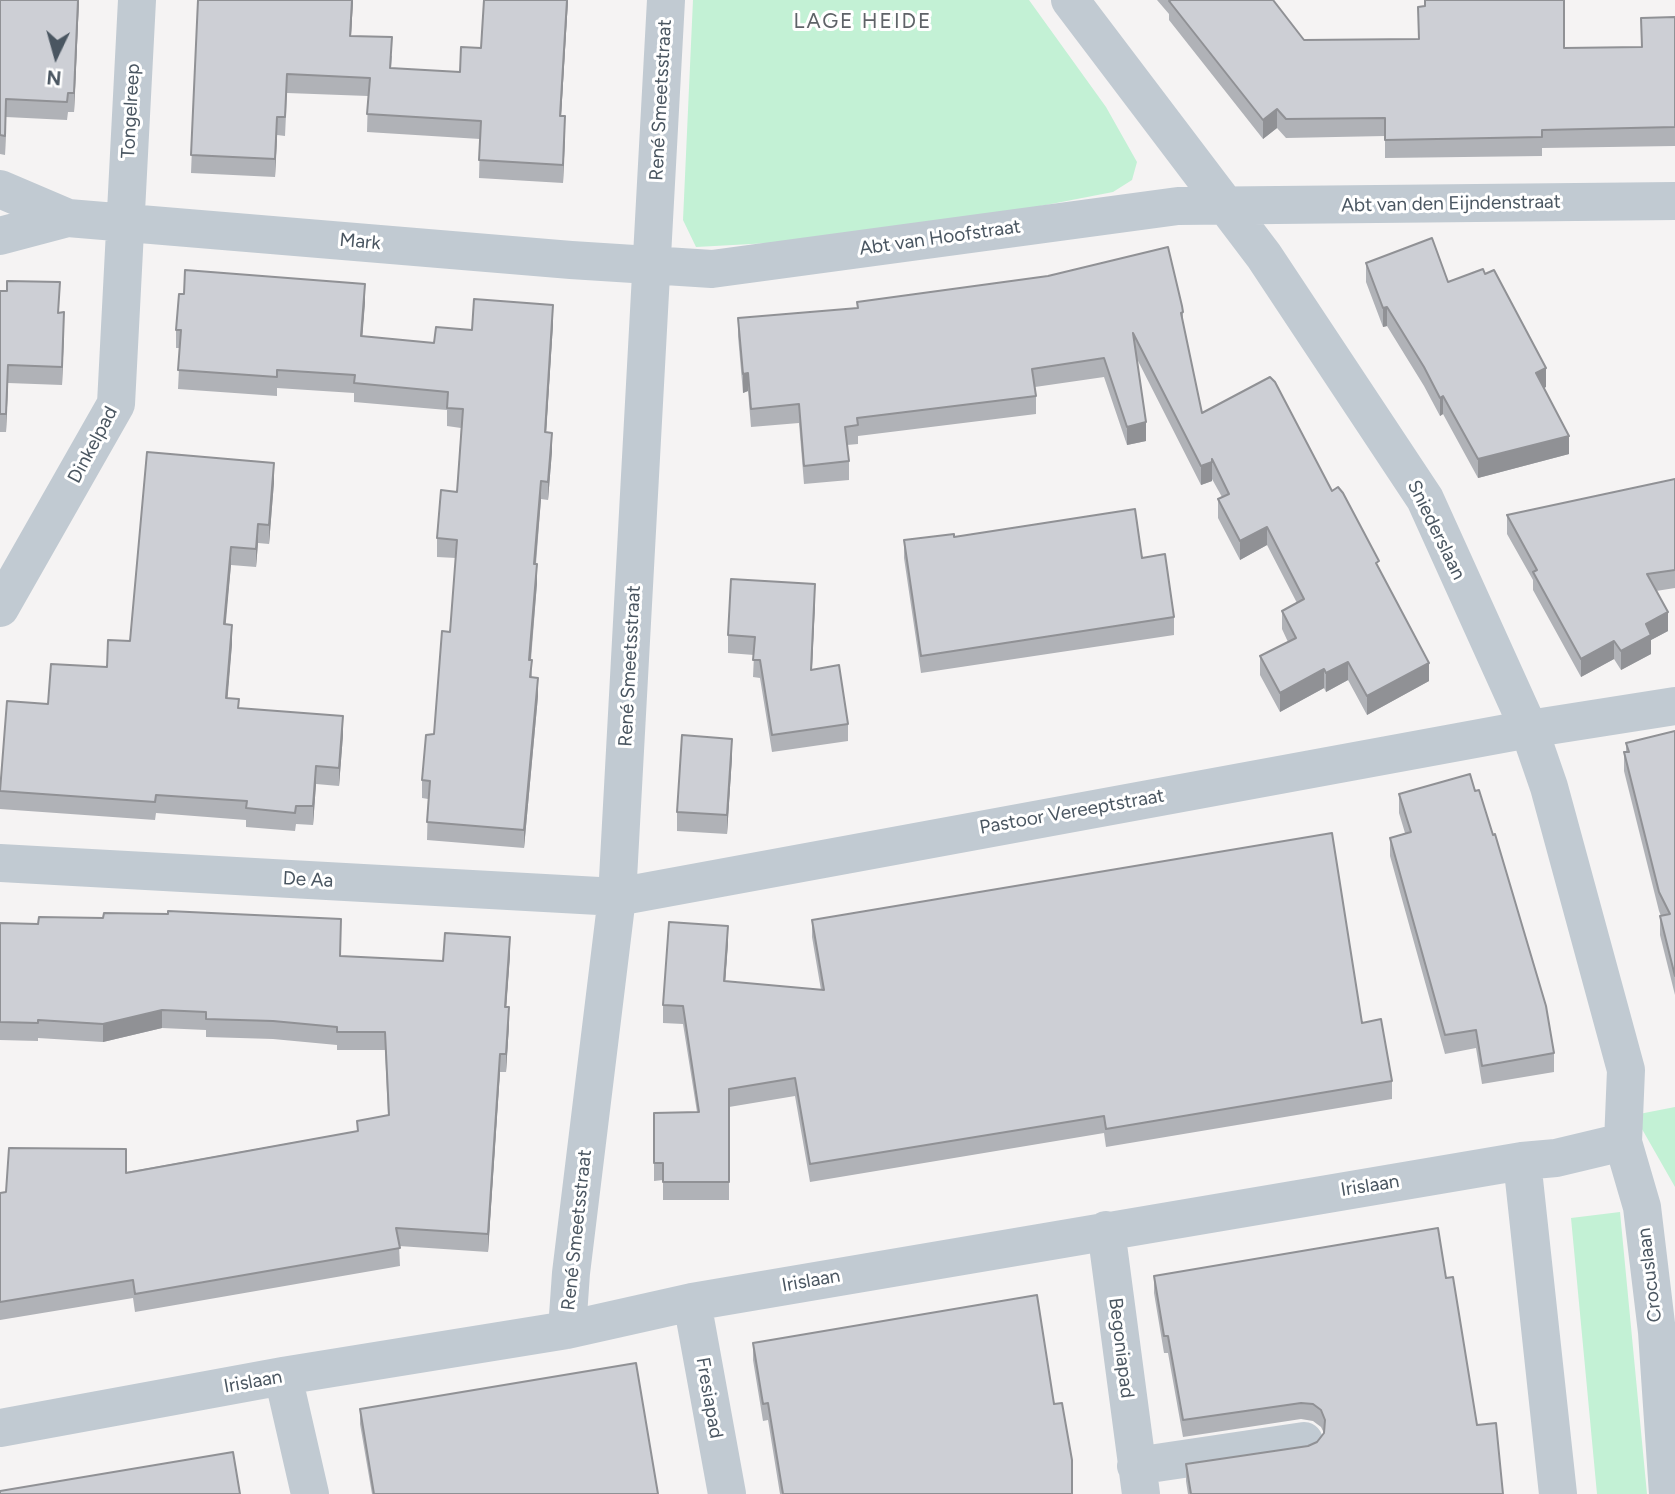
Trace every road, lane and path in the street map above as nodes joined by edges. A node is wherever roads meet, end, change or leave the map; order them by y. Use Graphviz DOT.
graph roads {
  1 [pos="137,0"];
  2 [pos="666,0"];
  3 [pos="1070,0"];
  4 [pos="0,190"];
  5 [pos="1675,201"];
  6 [pos="1227,206"];
  7 [pos="68,218"];
  8 [pos="127,223"];
  9 [pos="0,236"];
  10 [pos="652,266"];
  11 [pos="0,608"];
  12 [pos="1675,706"];
  13 [pos="1529,729"];
  14 [pos="0,863"];
  15 [pos="617,897"];
  16 [pos="1623,1142"];
  17 [pos="1522,1161"];
  18 [pos="1106,1230"];
  19 [pos="692,1302"];
  20 [pos="567,1330"];
  21 [pos="284,1376"];
  22 [pos="0,1427"];
  23 [pos="1304,1441"];
  24 [pos="1138,1480"];
  25 [pos="310,1494"];
  26 [pos="727,1494"];
  27 [pos="1558,1494"];
  28 [pos="1668,1494"];
  1 -- 8 [label="street, Tongelreep"];
  2 -- 10 [label="street, René Smeetsstraat"];
  3 -- 6 [label="street, Sniederslaan"];
  4 -- 7 [label="street, Mark"];
  5 -- 6 [label="street, Abt van den Eijndenstraat"];
  6 -- 10 [label="street, Abt van Hoofstraat"];
  6 -- 13 [label="street, Sniederslaan"];
  7 -- 8 [label="street, Mark"];
  7 -- 9 [label="street, Mark"];
  8 -- 10 [label="street, Mark"];
  8 -- 11 [label="street, Dinkelpad"];
  10 -- 15 [label="street, René Smeetsstraat"];
  12 -- 13 [label="street, Pastoor Vereeptstraat"];
  13 -- 15 [label="street, Pastoor Vereeptstraat"];
  13 -- 16 [label="street, Sniederslaan"];
  14 -- 15 [label="street, De Aa"];
  15 -- 20 [label="street, René Smeetsstraat"];
  16 -- 17 [label="street, Irislaan"];
  16 -- 28 [label="street, Crocuslaan"];
  17 -- 18 [label="street, Irislaan"];
  17 -- 27 [label="street"];
  18 -- 19 [label="street, Irislaan"];
  18 -- 24 [label="street, Begoniapad"];
  19 -- 20 [label="street, Irislaan"];
  19 -- 26 [label="street, Fresiapad"];
  20 -- 21 [label="street, Irislaan"];
  21 -- 22 [label="street, Irislaan"];
  21 -- 25 [label="street"];
  23 -- 24 [label="street, Begoniapad"];
}
